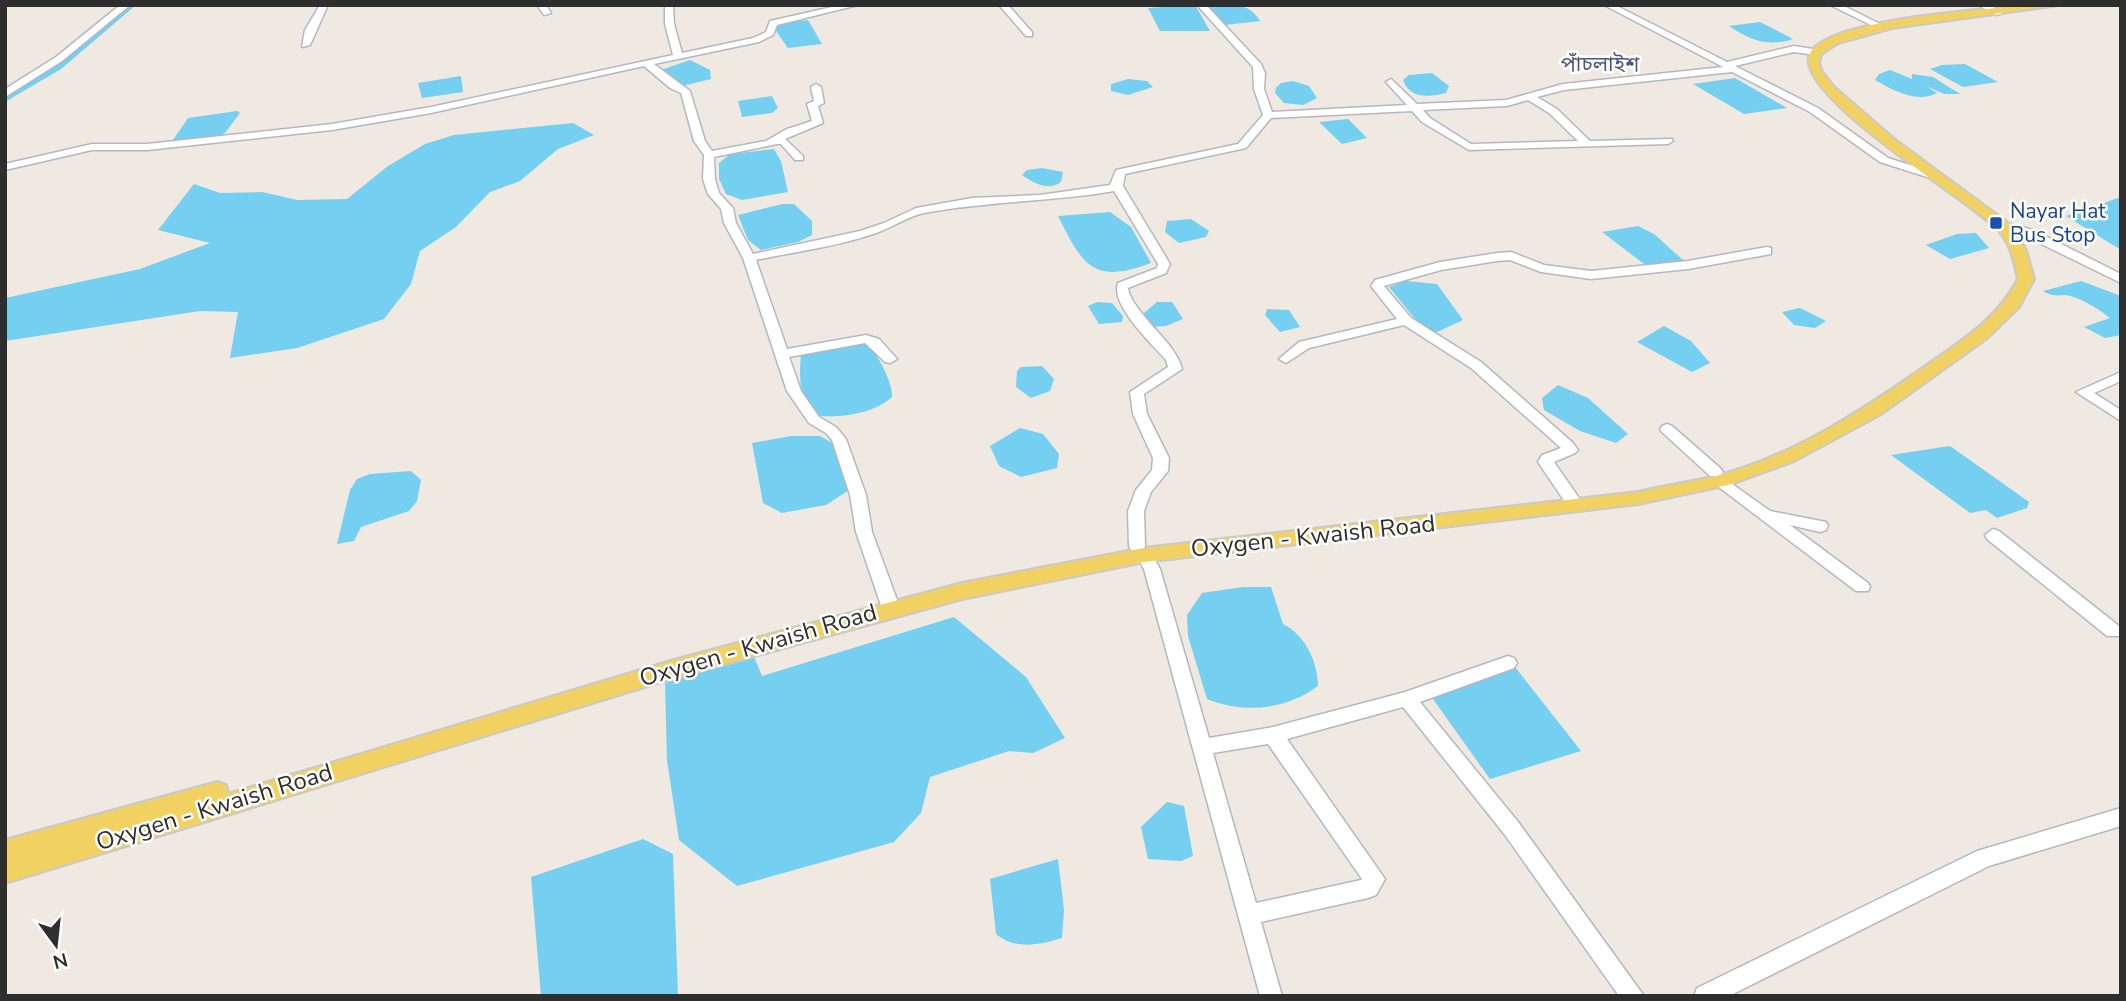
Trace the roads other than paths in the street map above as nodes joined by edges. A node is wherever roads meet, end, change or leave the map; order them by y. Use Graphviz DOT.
graph roads {
  1 [pos="126,5"];
  2 [pos="324,5"];
  3 [pos="669,5"];
  4 [pos="854,5"];
  5 [pos="1003,5"];
  6 [pos="1201,5"];
  7 [pos="1608,5"];
  8 [pos="1834,5"];
  9 [pos="2034,5"];
  10 [pos="2054,5"];
  11 [pos="1992,10"];
  12 [pos="1878,24"];
  13 [pos="1029,34"];
  14 [pos="305,45"];
  15 [pos="1812,51"];
  16 [pos="678,56"];
  17 [pos="646,63"];
  18 [pos="1731,67"];
  19 [pos="1391,82"];
  20 [pos="816,87"];
  21 [pos="5,94"];
  22 [pos="1531,98"];
  23 [pos="1418,109"];
  24 [pos="1268,115"];
  25 [pos="775,140"];
  26 [pos="1668,141"];
  27 [pos="1587,144"];
  28 [pos="709,155"];
  29 [pos="799,158"];
  30 [pos="5,167"];
  31 [pos="1925,174"];
  32 [pos="1117,186"];
  33 [pos="2003,226"];
  34 [pos="1767,251"];
  35 [pos="748,258"];
  36 [pos="2121,279"];
  37 [pos="1406,321"];
  38 [pos="782,354"];
  39 [pos="890,359"];
  40 [pos="1286,359"];
  41 [pos="2121,376"];
  42 [pos="2121,417"];
  43 [pos="1667,429"];
  44 [pos="1718,476"];
  45 [pos="1571,498"];
  46 [pos="1765,515"];
  47 [pos="1820,526"];
  48 [pos="1993,535"];
  49 [pos="1141,551"];
  50 [pos="1862,587"];
  51 [pos="889,602"];
  52 [pos="2118,635"];
  53 [pos="1508,663"];
  54 [pos="1407,699"];
  55 [pos="1273,735"];
  56 [pos="1200,747"];
  57 [pos="2121,817"];
  58 [pos="5,851"];
  59 [pos="5,872"];
  60 [pos="1249,915"];
  61 [pos="1271,996"];
  62 [pos="1633,996"];
  63 [pos="1705,996"];
  1 -- 21 [label="street"];
  2 -- 14 [label="street"];
  3 -- 16 [label="street"];
  4 -- 16 [label="street"];
  5 -- 13 [label="street"];
  6 -- 24 [label="street"];
  7 -- 18 [label="street"];
  8 -- 12 [label="street"];
  9 -- 11 [label="main road"];
  10 -- 11 [label="main road"];
  11 -- 12 [label="main road"];
  11 -- 15 [label="main road"];
  12 -- 15 [label="main road"];
  15 -- 18 [label="street"];
  15 -- 31 [label="main road, Oxygen - Kwaish Road"];
  16 -- 17 [label="street"];
  17 -- 28 [label="street"];
  17 -- 30 [label="street"];
  18 -- 22 [label="street"];
  18 -- 31 [label="street"];
  19 -- 23 [label="street"];
  20 -- 25 [label="street"];
  22 -- 23 [label="street"];
  22 -- 27 [label="street"];
  23 -- 24 [label="street"];
  23 -- 27 [label="street"];
  24 -- 32 [label="street"];
  25 -- 28 [label="street"];
  25 -- 29 [label="street"];
  26 -- 27 [label="street"];
  28 -- 35 [label="street"];
  31 -- 33 [label="main road, Oxygen - Kwaish Road"];
  31 -- 44 [label="main road, Oxygen - Kwaish Road"];
  32 -- 35 [label="street"];
  32 -- 49 [label="street"];
  33 -- 36 [label="street"];
  33 -- 44 [label="main road, Oxygen - Kwaish Road"];
  34 -- 37 [label="street"];
  35 -- 38 [label="street"];
  37 -- 40 [label="street"];
  37 -- 45 [label="street"];
  38 -- 39 [label="street"];
  38 -- 51 [label="street"];
  41 -- 42 [label="street"];
  43 -- 44 [label="street"];
  44 -- 45 [label="main road, Oxygen - Kwaish Road"];
  44 -- 46 [label="street"];
  44 -- 49 [label="main road, Oxygen - Kwaish Road"];
  45 -- 49 [label="main road, Oxygen - Kwaish Road"];
  46 -- 47 [label="street"];
  46 -- 50 [label="street"];
  48 -- 52 [label="street"];
  49 -- 51 [label="main road, Oxygen - Kwaish Road"];
  49 -- 56 [label="street"];
  51 -- 58 [label="main road, Oxygen - Kwaish Road"];
  51 -- 59 [label="main road, Oxygen - Kwaish Road"];
  53 -- 54 [label="street"];
  54 -- 55 [label="street"];
  54 -- 62 [label="street"];
  55 -- 56 [label="street"];
  55 -- 60 [label="street"];
  56 -- 60 [label="street"];
  57 -- 63 [label="street"];
  60 -- 61 [label="street"];
}
